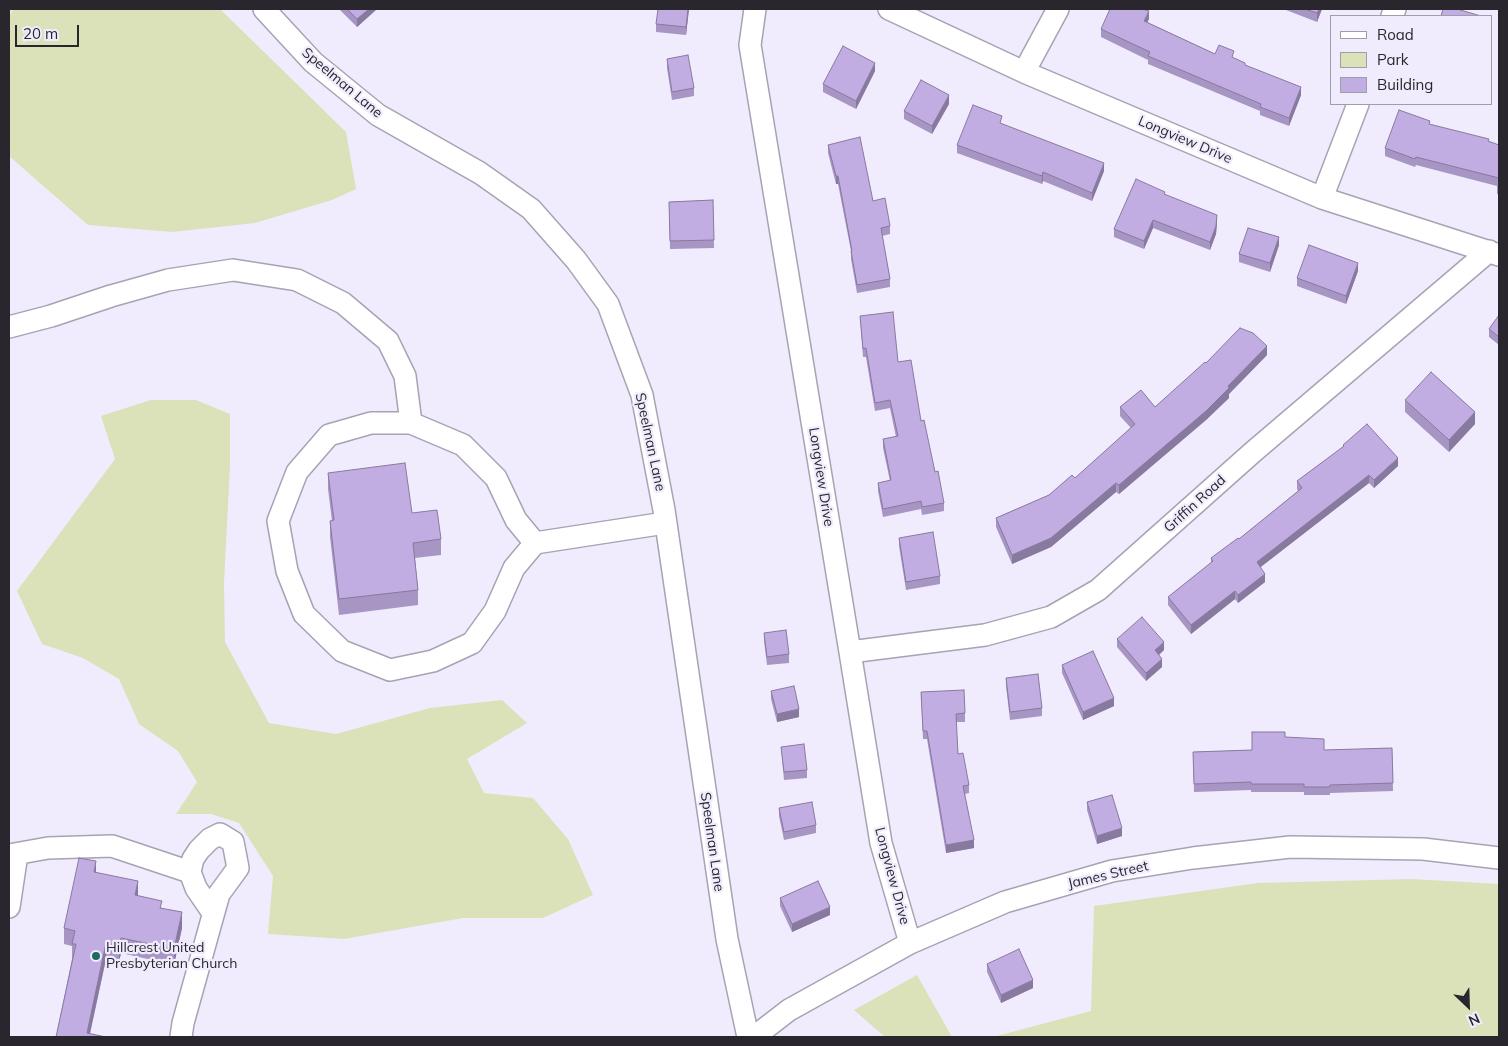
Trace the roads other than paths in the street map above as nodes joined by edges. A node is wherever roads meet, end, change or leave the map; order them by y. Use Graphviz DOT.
graph roads {
  1 [pos="264,9"];
  2 [pos="755,9"];
  3 [pos="889,9"];
  4 [pos="1058,9"];
  5 [pos="1024,72"];
  6 [pos="1358,105"];
  7 [pos="1322,198"];
  8 [pos="1494,253"];
  9 [pos="9,327"];
  10 [pos="411,424"];
  11 [pos="665,523"];
  12 [pos="535,543"];
  13 [pos="850,652"];
  14 [pos="13,855"];
  15 [pos="1499,858"];
  16 [pos="190,872"];
  17 [pos="9,907"];
  18 [pos="213,913"];
  19 [pos="910,943"];
  20 [pos="181,1037"];
  21 [pos="748,1037"];
  22 [pos="754,1037"];
  1 -- 11 [label="street, Speelman Lane"];
  2 -- 13 [label="street, Longview Drive"];
  3 -- 5 [label="street, Longview Drive"];
  4 -- 5 [label="street"];
  5 -- 7 [label="street, Longview Drive"];
  6 -- 7 [label="street"];
  7 -- 8 [label="street, Longview Drive"];
  8 -- 13 [label="street, Griffin Road"];
  9 -- 10 [label="street"];
  10 -- 12 [label="street"];
  10 -- 12 [label="street"];
  11 -- 12 [label="street"];
  11 -- 21 [label="street, Speelman Lane"];
  13 -- 19 [label="street, Longview Drive"];
  14 -- 16 [label="street"];
  14 -- 17 [label="street"];
  15 -- 19 [label="street, James Street"];
  16 -- 18 [label="street"];
  16 -- 18 [label="street"];
  18 -- 20 [label="street"];
  19 -- 22 [label="street, James Street"];
}
